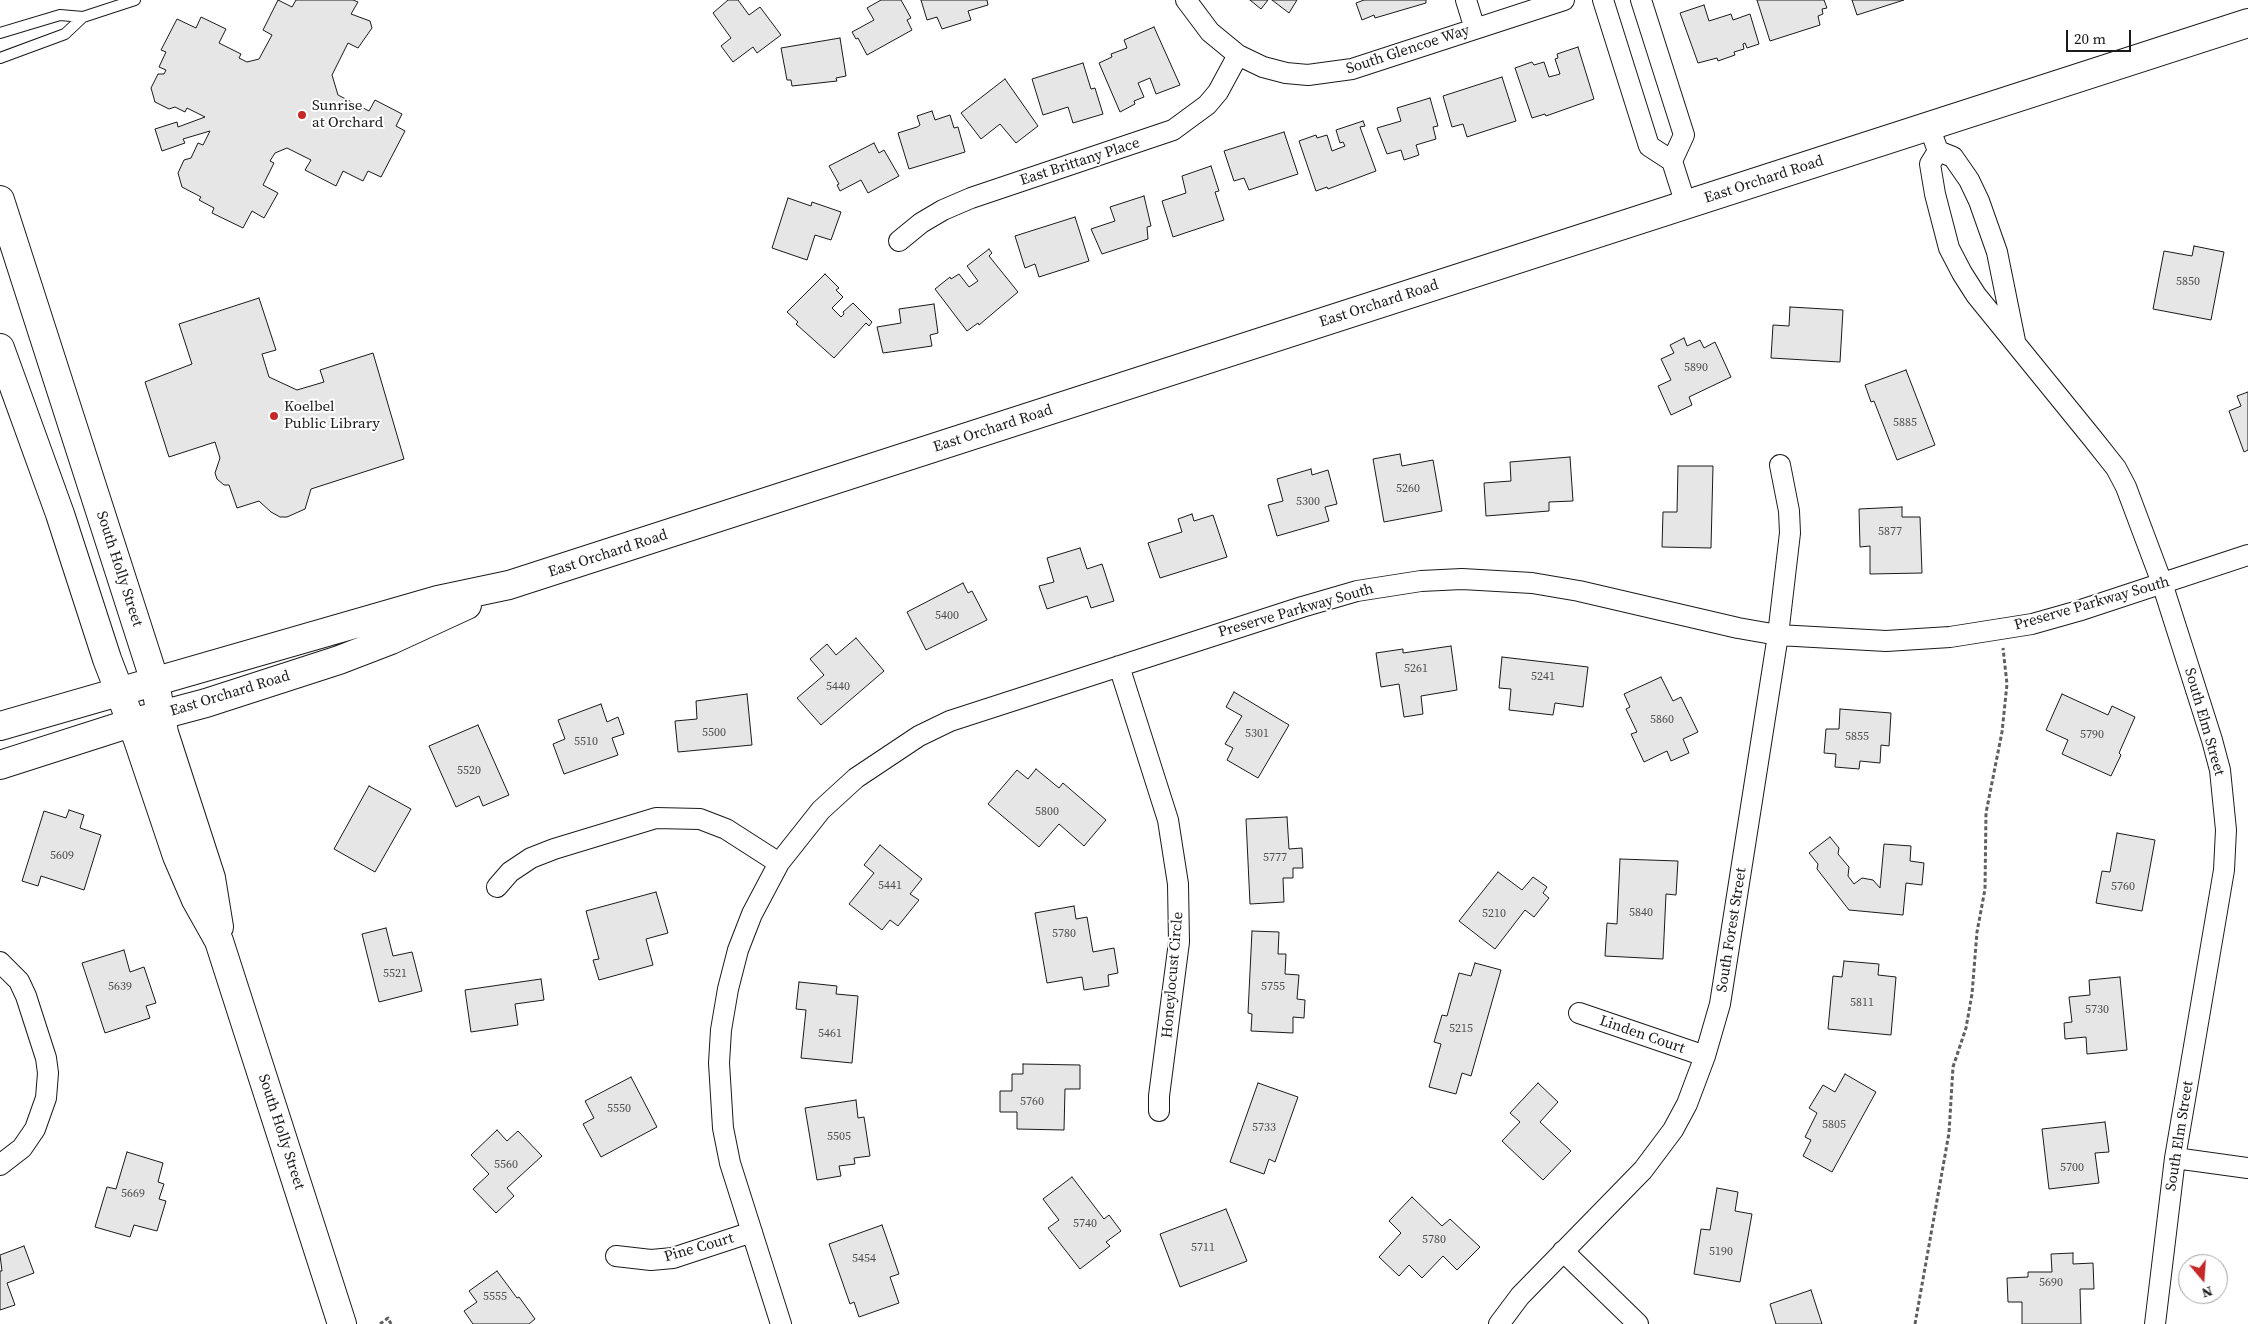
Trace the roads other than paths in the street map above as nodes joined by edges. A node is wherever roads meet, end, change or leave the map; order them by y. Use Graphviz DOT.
graph roads {
  1 [pos="135,0"];
  2 [pos="1186,0"];
  3 [pos="1466,0"];
  4 [pos="1564,0"];
  5 [pos="1603,0"];
  6 [pos="1641,0"];
  7 [pos="84,17"];
  8 [pos="2248,23"];
  9 [pos="1475,29"];
  10 [pos="0,33"];
  11 [pos="1238,55"];
  12 [pos="0,58"];
  13 [pos="1933,138"];
  14 [pos="1672,161"];
  15 [pos="0,200"];
  16 [pos="1686,205"];
  17 [pos="899,241"];
  18 [pos="2016,342"];
  19 [pos="0,348"];
  20 [pos="1780,465"];
  21 [pos="2248,555"];
  22 [pos="2162,583"];
  23 [pos="509,585"];
  24 [pos="1778,635"];
  25 [pos="1119,666"];
  26 [pos="155,682"];
  27 [pos="119,692"];
  28 [pos="160,715"];
  29 [pos="132,723"];
  30 [pos="0,726"];
  31 [pos="0,765"];
  32 [pos="779,863"];
  33 [pos="497,887"];
  34 [pos="220,941"];
  35 [pos="0,962"];
  36 [pos="1579,1013"];
  37 [pos="1705,1056"];
  38 [pos="1159,1111"];
  39 [pos="2175,1158"];
  40 [pos="0,1165"];
  41 [pos="2248,1168"];
  42 [pos="752,1232"];
  43 [pos="1563,1251"];
  44 [pos="616,1256"];
  45 [pos="342,1324"];
  46 [pos="781,1324"];
  47 [pos="1499,1324"];
  48 [pos="1638,1324"];
  49 [pos="2155,1324"];
  1 -- 7 [label="lane"];
  2 -- 11 [label="street, South Glencoe Way"];
  3 -- 9 [label="street"];
  4 -- 9 [label="street, South Glencoe Way"];
  5 -- 14 [label="street"];
  6 -- 14 [label="street"];
  7 -- 10 [label="lane"];
  7 -- 12 [label="lane"];
  8 -- 13 [label="street, East Orchard Road"];
  9 -- 11 [label="street, South Glencoe Way"];
  11 -- 17 [label="street, East Brittany Place"];
  13 -- 16 [label="street, East Orchard Road"];
  13 -- 18 [label="street, South Elm Street"];
  13 -- 18 [label="street, South Elm Street"];
  14 -- 16 [label="street"];
  15 -- 26 [label="street, South Holly Street"];
  16 -- 23 [label="street, East Orchard Road"];
  18 -- 22 [label="street, South Elm Street"];
  19 -- 27 [label="street, South Holly Street"];
  20 -- 24 [label="street, South Forest Street"];
  21 -- 22 [label="street, Preserve Parkway South"];
  22 -- 24 [label="street, Preserve Parkway South"];
  22 -- 39 [label="street, South Elm Street"];
  23 -- 26 [label="street, East Orchard Road"];
  23 -- 28 [label="street, East Orchard Road"];
  24 -- 25 [label="street, Preserve Parkway South"];
  24 -- 37 [label="street, South Forest Street"];
  25 -- 32 [label="street, Preserve Parkway South"];
  25 -- 38 [label="street, Honeylocust Circle"];
  26 -- 27 [label="street, East Orchard Road"];
  26 -- 28 [label="street, South Holly Street"];
  27 -- 29 [label="street, South Holly Street"];
  27 -- 30 [label="street, East Orchard Road"];
  28 -- 29 [label="street, East Orchard Road"];
  28 -- 34 [label="street, South Holly Street"];
  29 -- 31 [label="street, East Orchard Road"];
  29 -- 34 [label="street, South Holly Street"];
  32 -- 33 [label="street"];
  32 -- 42 [label="street, Preserve Parkway South"];
  34 -- 45 [label="street, South Holly Street"];
  35 -- 40 [label="street"];
  36 -- 37 [label="street, Linden Court"];
  37 -- 43 [label="street, South Forest Street"];
  39 -- 41 [label="street"];
  39 -- 49 [label="street, South Elm Street"];
  42 -- 44 [label="street, Pine Court"];
  42 -- 46 [label="street, Preserve Parkway South"];
  43 -- 47 [label="street, South Forest Street"];
  43 -- 48 [label="street"];
}
